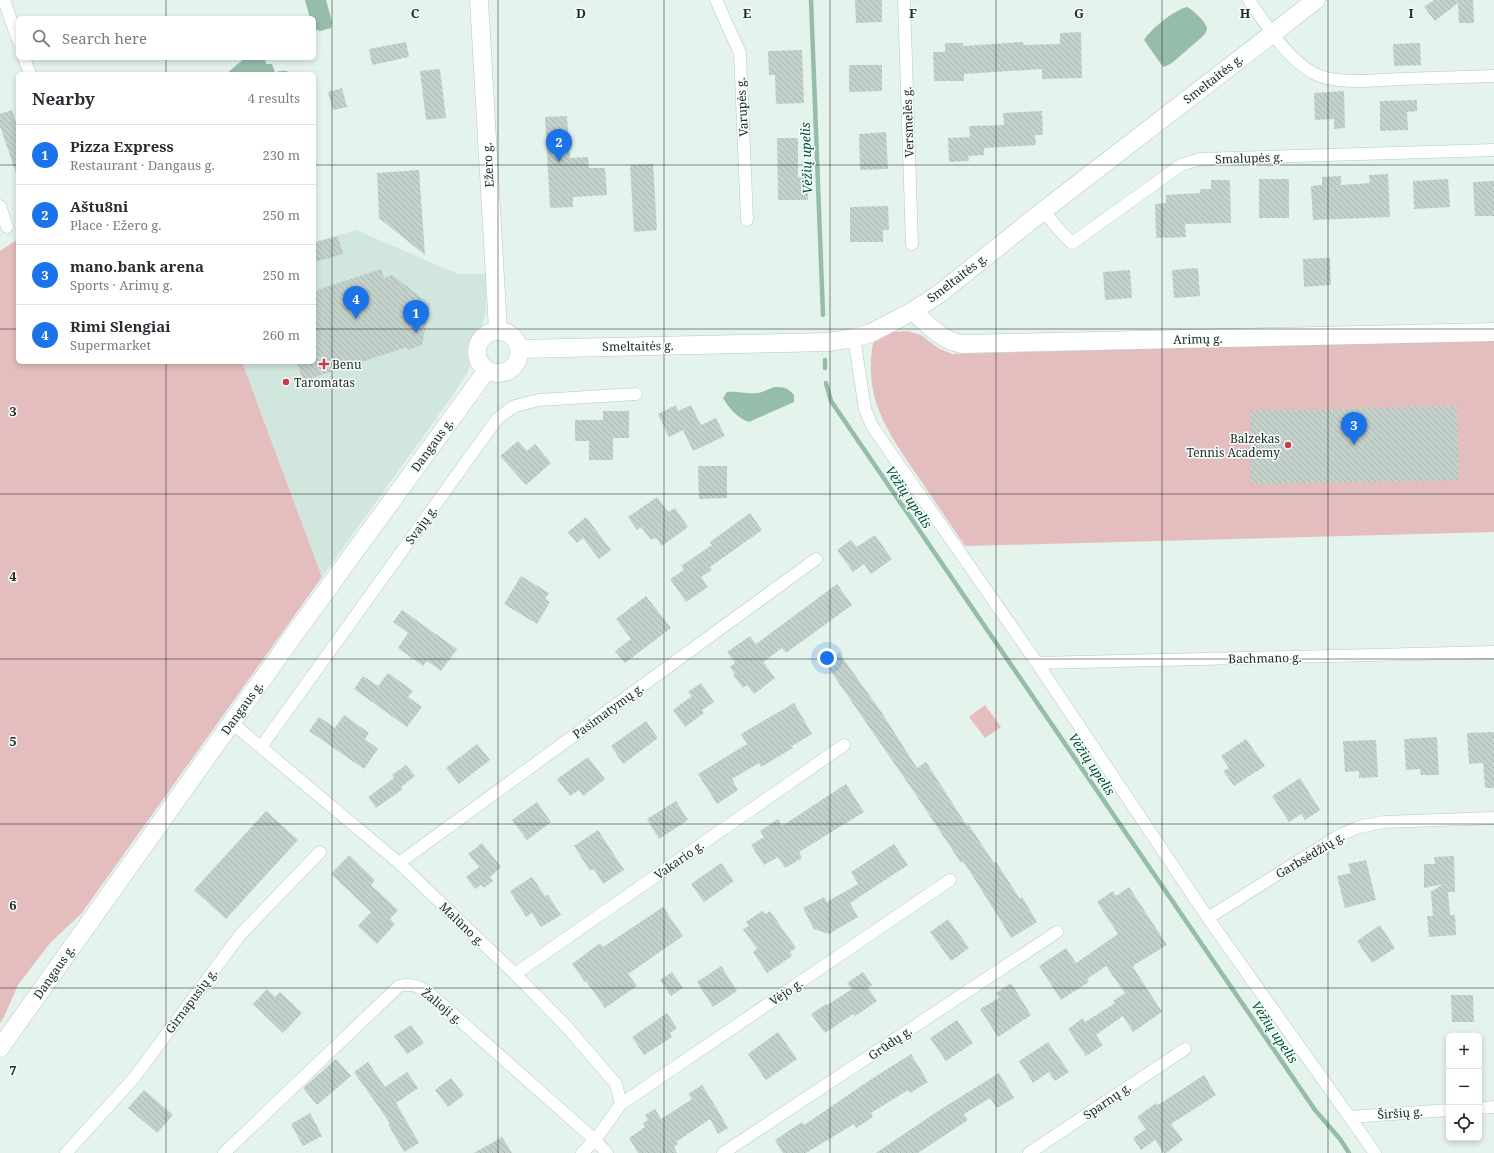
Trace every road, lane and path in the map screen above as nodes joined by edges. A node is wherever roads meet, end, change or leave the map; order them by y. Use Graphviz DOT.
graph roads {
  1 [pos="4,0"];
  2 [pos="479,0"];
  3 [pos="716,0"];
  4 [pos="904,0"];
  5 [pos="1249,0"];
  6 [pos="1316,0"];
  7 [pos="16,34"];
  8 [pos="1272,34"];
  9 [pos="25,60"];
  10 [pos="29,72"];
  11 [pos="1494,76"];
  12 [pos="1494,150"];
  13 [pos="0,206"];
  14 [pos="1043,211"];
  15 [pos="747,220"];
  16 [pos="7,227"];
  17 [pos="912,244"];
  18 [pos="913,311"];
  19 [pos="498,330"];
  20 [pos="1494,332"];
  21 [pos="854,338"];
  22 [pos="520,349"];
  23 [pos="487,370"];
  24 [pos="636,394"];
  25 [pos="816,559"];
  26 [pos="1494,652"];
  27 [pos="1037,663"];
  28 [pos="232,723"];
  29 [pos="844,745"];
  30 [pos="261,747"];
  31 [pos="1494,818"];
  32 [pos="320,852"];
  33 [pos="399,864"];
  34 [pos="950,880"];
  35 [pos="1208,918"];
  36 [pos="1057,932"];
  37 [pos="515,974"];
  38 [pos="0,1048"];
  39 [pos="1185,1049"];
  40 [pos="621,1104"];
  41 [pos="1494,1107"];
  42 [pos="1482,1108"];
  43 [pos="1446,1110"];
  44 [pos="1350,1117"];
  45 [pos="595,1140"];
  46 [pos="66,1153"];
  47 [pos="224,1153"];
  48 [pos="582,1153"];
  49 [pos="606,1153"];
  50 [pos="723,1153"];
  51 [pos="1029,1153"];
  52 [pos="1375,1153"];
  1 -- 7 [label="street"];
  2 -- 19 [label="main road, Ežero g."];
  3 -- 15 [label="street, Varupės g."];
  4 -- 17 [label="street, Versmelės g."];
  5 -- 8 [label="street"];
  6 -- 8 [label="main road, Smeltaitės g."];
  8 -- 11 [label="street"];
  8 -- 14 [label="main road, Smeltaitės g."];
  9 -- 10 [label="street"];
  12 -- 14 [label="street, Smalupės g."];
  13 -- 16 [label="street"];
  14 -- 18 [label="main road, Smeltaitės g."];
  18 -- 20 [label="main road, Arimų g."];
  18 -- 21 [label="main road, Smeltaitės g."];
  19 -- 22 [label="main road"];
  19 -- 23 [label="main road"];
  21 -- 22 [label="main road, Smeltaitės g."];
  21 -- 27 [label="street"];
  22 -- 23 [label="main road"];
  23 -- 28 [label="main road, Dangaus g."];
  24 -- 30 [label="street, Svajų g."];
  25 -- 33 [label="street, Pasimatymų g."];
  26 -- 27 [label="street, Bachmano g."];
  27 -- 35 [label="street"];
  28 -- 30 [label="street, Malūno g."];
  28 -- 38 [label="main road, Dangaus g."];
  29 -- 37 [label="street, Vakario g."];
  30 -- 33 [label="street, Malūno g."];
  31 -- 35 [label="street, Garbsėdžių g."];
  32 -- 46 [label="street, Girnapusių g."];
  33 -- 37 [label="street, Malūno g."];
  34 -- 40 [label="street, Vėjo g."];
  35 -- 44 [label="street"];
  36 -- 50 [label="street, Grūdų g."];
  37 -- 40 [label="street, Malūno g."];
  39 -- 51 [label="street, Sparnų g."];
  40 -- 45 [label="street"];
  41 -- 42 [label="street"];
  43 -- 44 [label="street, Širšių g."];
  44 -- 52 [label="street"];
  45 -- 47 [label="street, Žalioji g."];
  45 -- 48 [label="street"];
  45 -- 49 [label="street, Žalioji g."];
}
